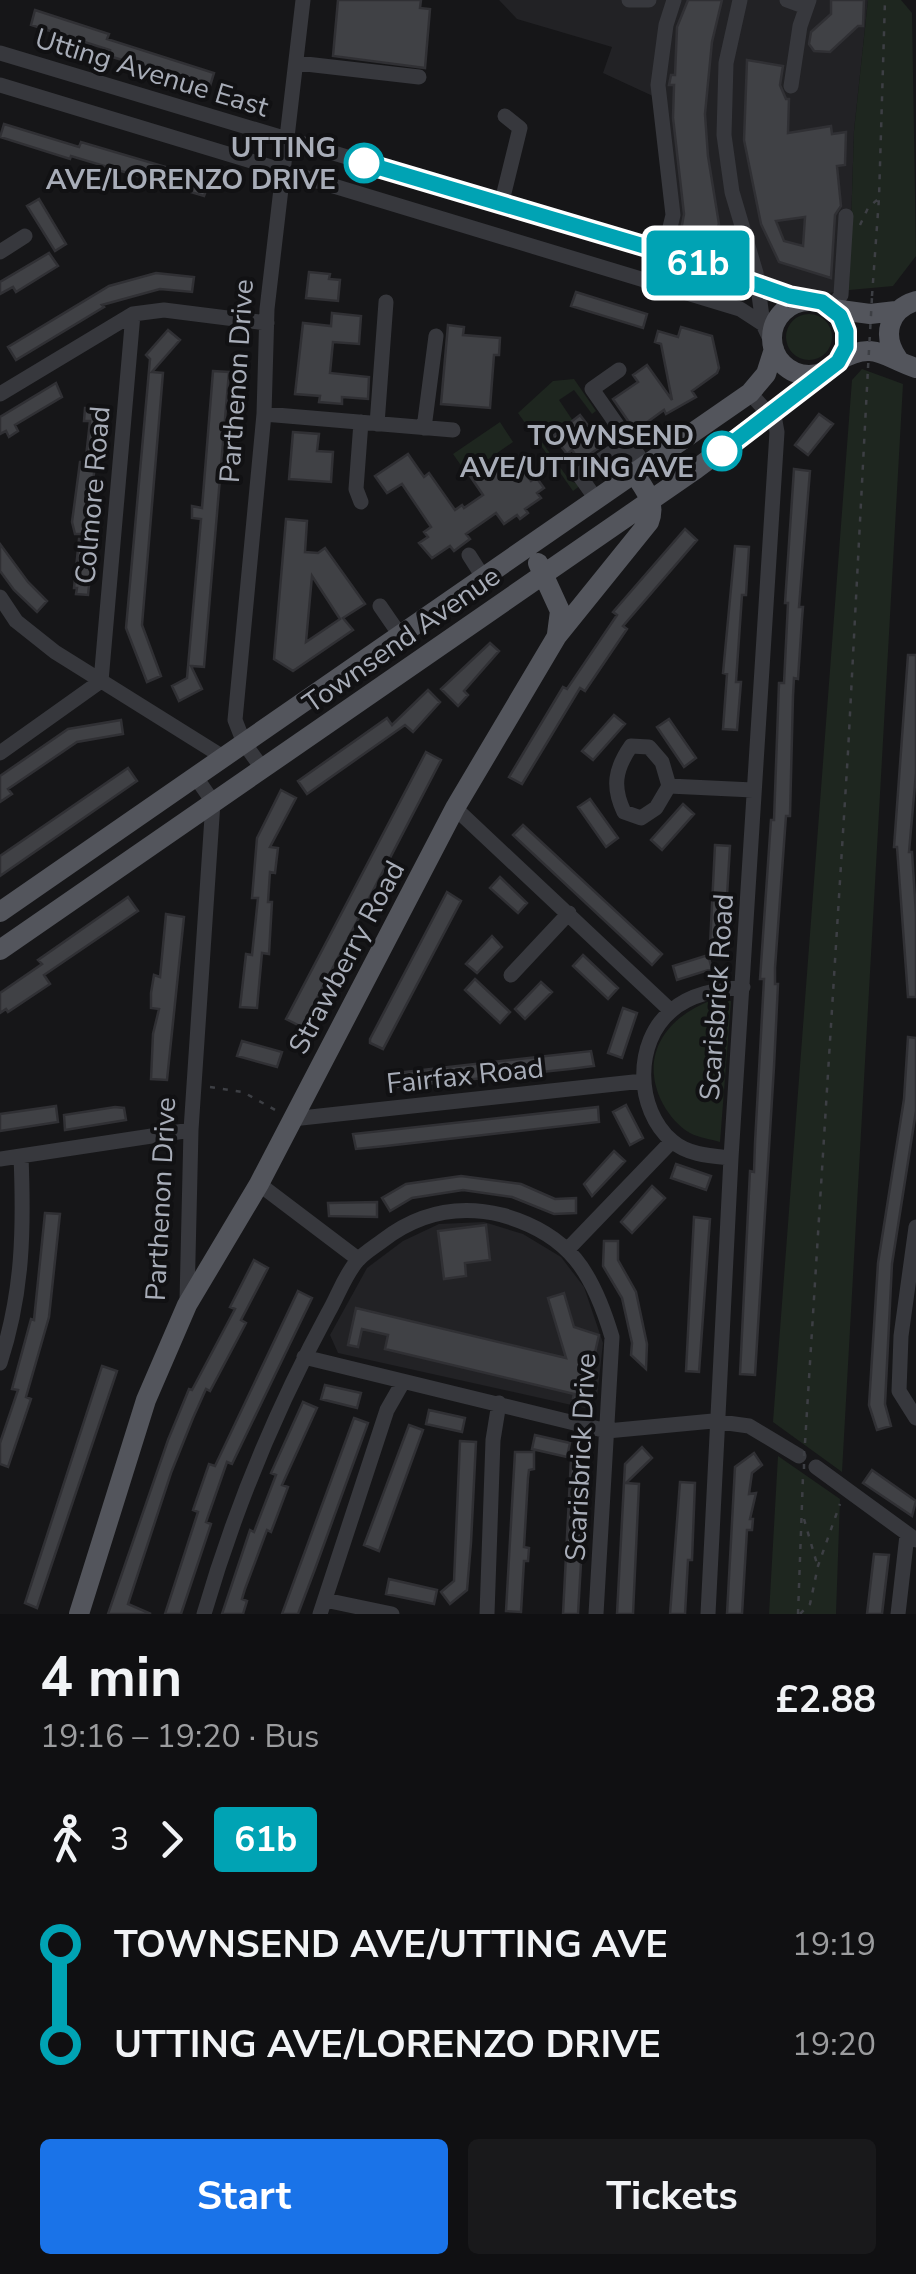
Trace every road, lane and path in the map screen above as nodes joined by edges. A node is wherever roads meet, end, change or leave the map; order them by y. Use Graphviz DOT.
graph roads {
  1 [pos="303,0"];
  2 [pos="629,0"];
  3 [pos="649,0"];
  4 [pos="674,0"];
  5 [pos="740,0"];
  6 [pos="787,0"];
  7 [pos="885,0"];
  8 [pos="807,4"];
  9 [pos="0,53"];
  10 [pos="296,63"];
  11 [pos="419,77"];
  12 [pos="0,85"];
  13 [pos="791,86"];
  14 [pos="505,116"];
  15 [pos="288,140"];
  16 [pos="284,170"];
  17 [pos="501,205"];
  18 [pos="846,216"];
  19 [pos="26,236"];
  20 [pos="0,252"];
  21 [pos="664,252"];
  22 [pos="756,282"];
  23 [pos="804,300"];
  24 [pos="386,302"];
  25 [pos="910,302"];
  26 [pos="833,308"];
  27 [pos="133,314"];
  28 [pos="267,323"];
  29 [pos="436,336"];
  30 [pos="769,339"];
  31 [pos="907,363"];
  32 [pos="834,365"];
  33 [pos="619,370"];
  34 [pos="750,392"];
  35 [pos="0,394"];
  36 [pos="264,414"];
  37 [pos="770,415"];
  38 [pos="369,423"];
  39 [pos="424,428"];
  40 [pos="453,430"];
  41 [pos="639,469"];
  42 [pos="596,499"];
  43 [pos="651,499"];
  44 [pos="361,502"];
  45 [pos="530,545"];
  46 [pos="469,555"];
  47 [pos="543,574"];
  48 [pos="484,577"];
  49 [pos="0,597"];
  50 [pos="380,606"];
  51 [pos="400,635"];
  52 [pos="557,636"];
  53 [pos="102,681"];
  54 [pos="244,743"];
  55 [pos="0,753"];
  56 [pos="222,757"];
  57 [pos="262,768"];
  58 [pos="195,776"];
  59 [pos="670,786"];
  60 [pos="753,790"];
  61 [pos="213,802"];
  62 [pos="456,808"];
  63 [pos="0,912"];
  64 [pos="568,913"];
  65 [pos="0,950"];
  66 [pos="512,975"];
  67 [pos="743,987"];
  68 [pos="670,1011"];
  69 [pos="643,1081"];
  70 [pos="194,1085"];
  71 [pos="292,1118"];
  72 [pos="191,1130"];
  73 [pos="672,1141"];
  74 [pos="20,1156"];
  75 [pos="730,1158"];
  76 [pos="0,1159"];
  77 [pos="259,1184"];
  78 [pos="916,1228"];
  79 [pos="568,1249"];
  80 [pos="358,1260"];
  81 [pos="187,1305"];
  82 [pos="304,1357"];
  83 [pos="0,1363"];
  84 [pos="403,1382"];
  85 [pos="499,1403"];
  86 [pos="916,1418"];
  87 [pos="720,1422"];
  88 [pos="608,1430"];
  89 [pos="806,1460"];
  90 [pos="845,1488"];
  91 [pos="802,1513"];
  92 [pos="912,1538"];
  93 [pos="818,1566"];
  94 [pos="323,1607"];
  95 [pos="79,1614"];
  96 [pos="204,1614"];
  97 [pos="392,1614"];
  98 [pos="486,1614"];
  99 [pos="596,1614"];
  100 [pos="708,1614"];
  101 [pos="799,1614"];
  102 [pos="898,1614"];
  1 -- 10 [label="street, Parthenon Drive"];
  2 -- 3 [label="street"];
  4 -- 21 [label="street"];
  5 -- 22 [label="street"];
  6 -- 8 [label="street"];
  7 -- 89 [label="path, bridge"];
  8 -- 13 [label="street"];
  9 -- 15 [label="street, Utting Avenue East"];
  10 -- 11 [label="street"];
  10 -- 15 [label="street, Parthenon Drive"];
  12 -- 16 [label="street, Utting Avenue East"];
  14 -- 17 [label="street"];
  15 -- 16 [label="street, Parthenon Drive"];
  15 -- 17 [label="street, Utting Avenue East"];
  16 -- 28 [label="street, Parthenon Drive"];
  16 -- 30 [label="street, Utting Avenue East"];
  17 -- 21 [label="street, Utting Avenue East"];
  18 -- 26 [label="street"];
  19 -- 20 [label="street"];
  21 -- 22 [label="street, Utting Avenue East"];
  22 -- 23 [label="street, Utting Avenue East"];
  22 -- 30 [label="street"];
  23 -- 26 [label="main road"];
  23 -- 30 [label="main road"];
  24 -- 38 [label="street"];
  25 -- 26 [label="main road"];
  25 -- 31 [label="main road"];
  26 -- 32 [label="main road"];
  27 -- 28 [label="street"];
  27 -- 35 [label="street"];
  27 -- 53 [label="street, Colmore Road"];
  28 -- 36 [label="street, Parthenon Drive"];
  29 -- 39 [label="street"];
  30 -- 32 [label="main road"];
  30 -- 34 [label="main road, Townsend Avenue"];
  31 -- 32 [label="main road, Townsend Avenue"];
  32 -- 37 [label="main road, Townsend Avenue"];
  33 -- 41 [label="street"];
  34 -- 37 [label="street"];
  34 -- 41 [label="main road, Townsend Avenue"];
  36 -- 38 [label="street"];
  36 -- 54 [label="street, Parthenon Drive"];
  37 -- 43 [label="main road, Townsend Avenue"];
  37 -- 60 [label="street, Scarisbrick Road"];
  38 -- 39 [label="street"];
  38 -- 44 [label="street"];
  39 -- 40 [label="street"];
  41 -- 42 [label="main road, Townsend Avenue"];
  41 -- 42 [label="street"];
  41 -- 43 [label="main road"];
  42 -- 45 [label="main road, Townsend Avenue"];
  43 -- 47 [label="main road, Townsend Avenue"];
  43 -- 52 [label="main road, Strawberry Road"];
  45 -- 47 [label="main road"];
  45 -- 48 [label="main road, Townsend Avenue"];
  46 -- 48 [label="street"];
  47 -- 52 [label="main road"];
  47 -- 57 [label="main road, Townsend Avenue"];
  48 -- 51 [label="main road, Townsend Avenue"];
  49 -- 53 [label="street"];
  50 -- 51 [label="street"];
  51 -- 54 [label="main road, Townsend Avenue"];
  52 -- 62 [label="main road, Strawberry Road"];
  53 -- 55 [label="street"];
  53 -- 56 [label="street"];
  54 -- 56 [label="main road, Townsend Avenue"];
  54 -- 57 [label="street, Parthenon Drive"];
  56 -- 58 [label="main road, Townsend Avenue"];
  57 -- 61 [label="main road, Townsend Avenue"];
  58 -- 61 [label="street"];
  58 -- 63 [label="main road, Townsend Avenue"];
  59 -- 59 [label="street"];
  59 -- 60 [label="street"];
  60 -- 67 [label="street, Scarisbrick Road"];
  61 -- 65 [label="main road, Townsend Avenue"];
  61 -- 70 [label="street, Parthenon Drive"];
  62 -- 64 [label="street"];
  62 -- 71 [label="main road, Strawberry Road"];
  64 -- 66 [label="street"];
  64 -- 68 [label="street"];
  67 -- 68 [label="street"];
  67 -- 75 [label="street, Scarisbrick Road"];
  68 -- 69 [label="street"];
  69 -- 71 [label="street, Fairfax Road"];
  69 -- 73 [label="street"];
  70 -- 71 [label="path"];
  70 -- 72 [label="street, Parthenon Drive"];
  71 -- 77 [label="main road, Strawberry Road"];
  72 -- 74 [label="street"];
  72 -- 81 [label="street, Parthenon Drive"];
  73 -- 75 [label="street"];
  73 -- 79 [label="street"];
  74 -- 76 [label="street"];
  74 -- 83 [label="street"];
  75 -- 87 [label="street, Scarisbrick Road"];
  77 -- 80 [label="street"];
  77 -- 81 [label="main road, Strawberry Road"];
  78 -- 86 [label="street"];
  79 -- 80 [label="street, Scarisbrick Drive"];
  79 -- 88 [label="street, Scarisbrick Drive"];
  80 -- 82 [label="street, Scarisbrick Drive"];
  81 -- 95 [label="main road, Parthenon Drive"];
  82 -- 84 [label="street"];
  82 -- 96 [label="street, Scarisbrick Drive"];
  84 -- 85 [label="street"];
  84 -- 94 [label="street"];
  85 -- 88 [label="street"];
  85 -- 98 [label="street"];
  87 -- 88 [label="street"];
  87 -- 89 [label="street"];
  87 -- 100 [label="street, Scarisbrick Road"];
  88 -- 99 [label="street, Scarisbrick Drive"];
  89 -- 90 [label="street"];
  89 -- 91 [label="path"];
  90 -- 92 [label="street"];
  90 -- 93 [label="path"];
  91 -- 93 [label="path"];
  91 -- 101 [label="path"];
  92 -- 102 [label="street"];
  93 -- 101 [label="path"];
  94 -- 97 [label="street"];
}
